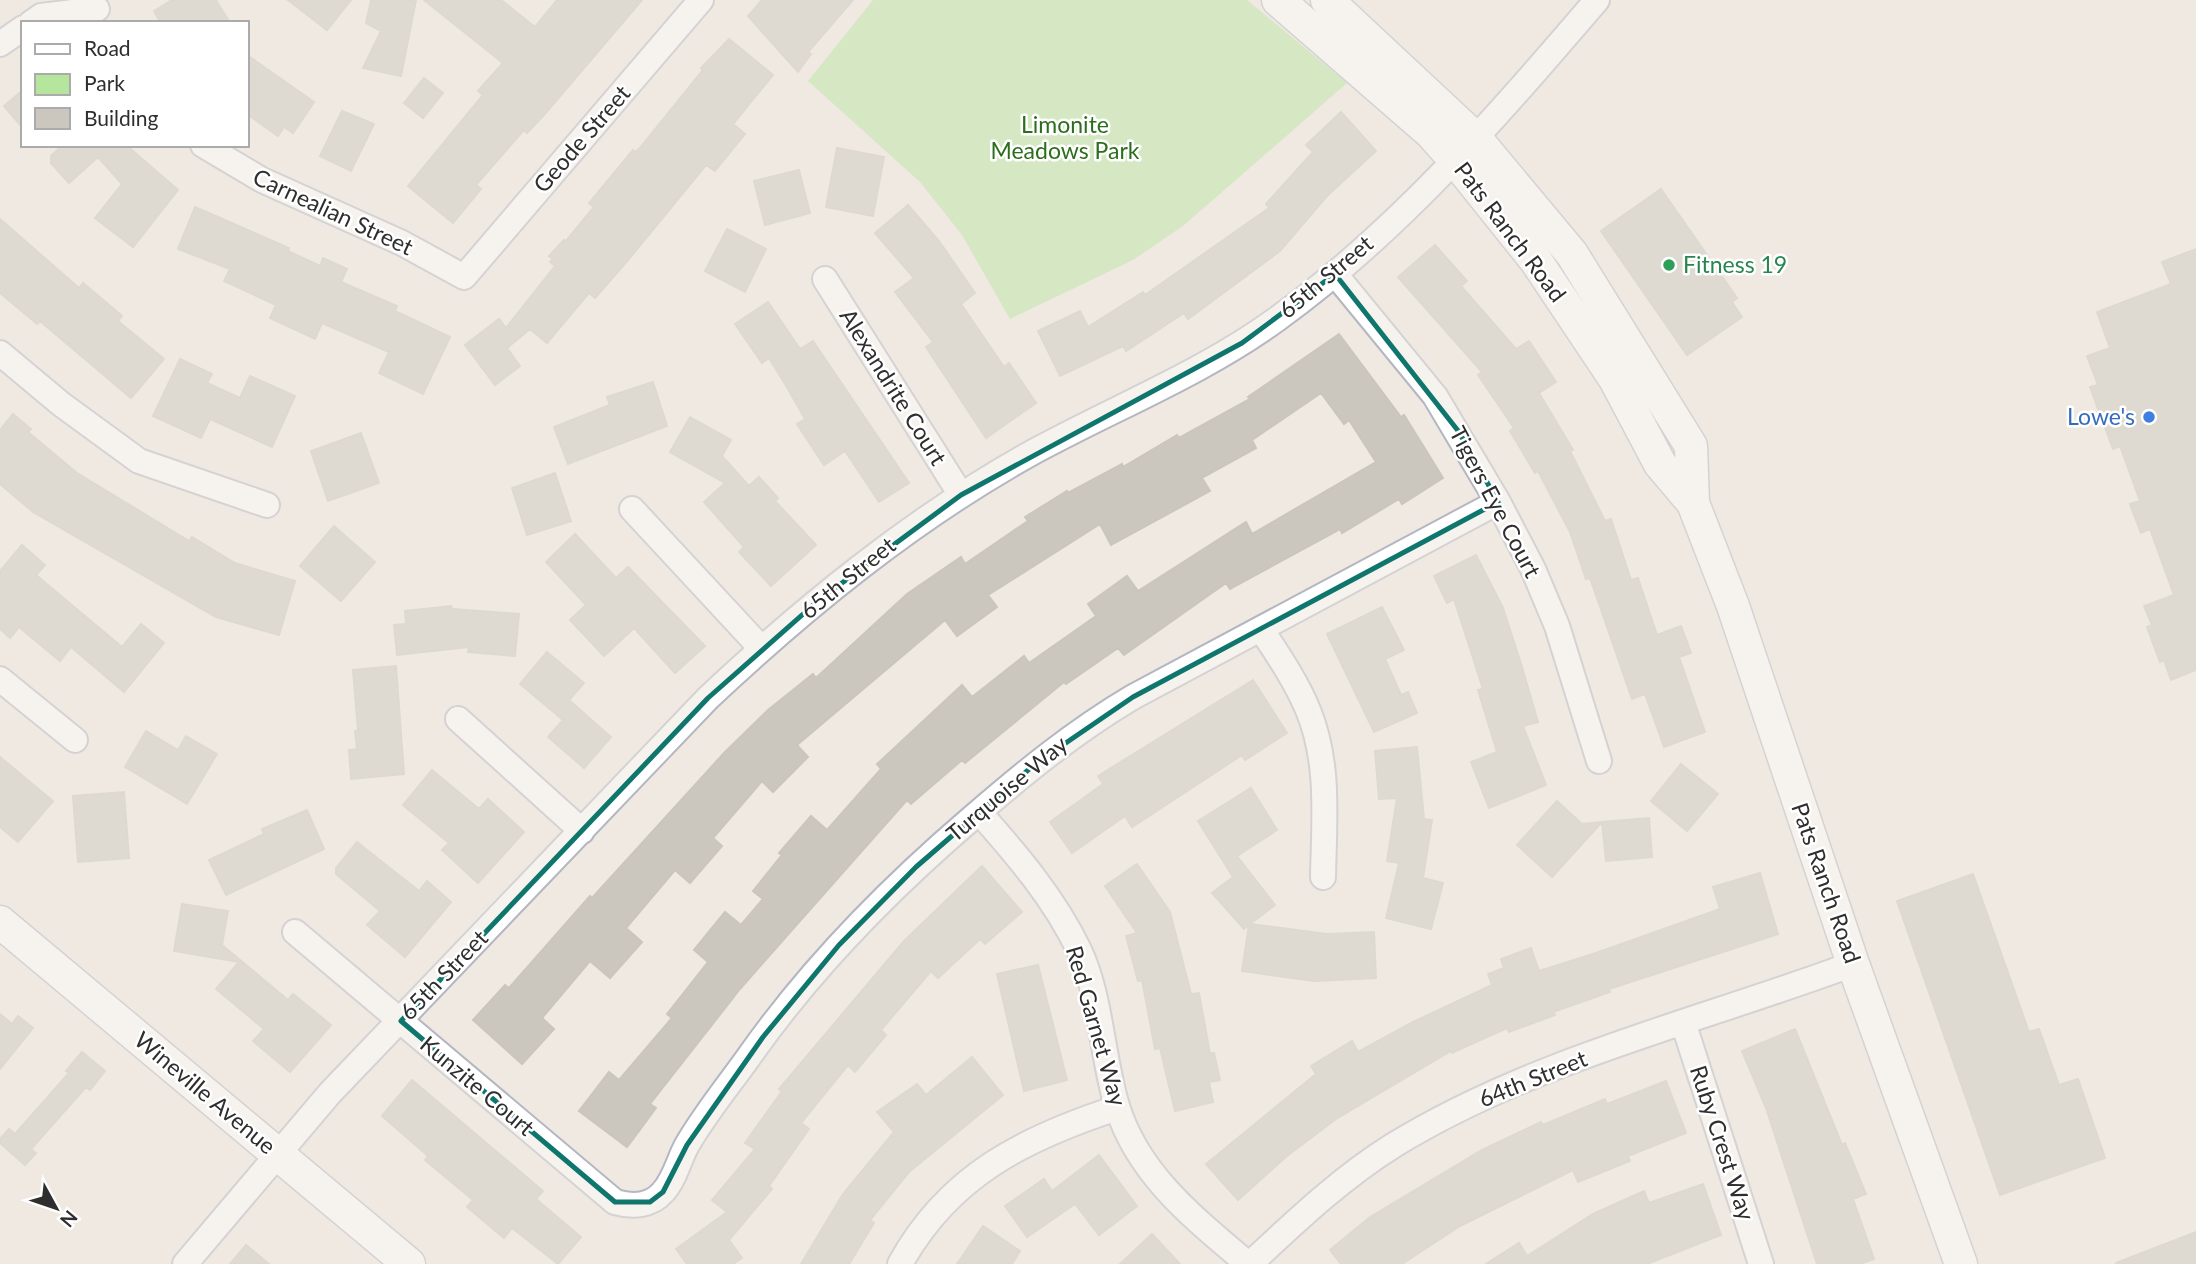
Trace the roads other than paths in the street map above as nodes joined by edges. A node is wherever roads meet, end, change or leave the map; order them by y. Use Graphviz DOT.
graph roads {
  1 [pos="701,0"];
  2 [pos="1278,0"];
  3 [pos="1327,0"];
  4 [pos="1597,0"];
  5 [pos="98,11"];
  6 [pos="34,21"];
  7 [pos="21,29"];
  8 [pos="0,44"];
  9 [pos="206,147"];
  10 [pos="1467,150"];
  11 [pos="1335,274"];
  12 [pos="464,277"];
  13 [pos="825,279"];
  14 [pos="0,353"];
  15 [pos="961,495"];
  16 [pos="1498,502"];
  17 [pos="267,505"];
  18 [pos="632,509"];
  19 [pos="1261,629"];
  20 [pos="761,648"];
  21 [pos="0,679"];
  22 [pos="458,719"];
  23 [pos="75,740"];
  24 [pos="1598,761"];
  25 [pos="979,812"];
  26 [pos="582,831"];
  27 [pos="1323,877"];
  28 [pos="0,922"];
  29 [pos="295,932"];
  30 [pos="1853,964"];
  31 [pos="401,1021"];
  32 [pos="1683,1022"];
  33 [pos="1118,1108"];
  34 [pos="277,1153"];
  35 [pos="631,1206"];
  36 [pos="185,1264"];
  37 [pos="409,1264"];
  38 [pos="900,1264"];
  39 [pos="1249,1264"];
  40 [pos="1761,1264"];
  41 [pos="1961,1264"];
  1 -- 12 [label="street, Geode Street"];
  2 -- 10 [label="street, Pats Ranch Road"];
  3 -- 10 [label="street, Pats Ranch Road"];
  4 -- 10 [label="street, 65th Street"];
  5 -- 6 [label="street"];
  7 -- 8 [label="street"];
  9 -- 12 [label="street, Carnealian Street"];
  10 -- 11 [label="street, 65th Street"];
  10 -- 30 [label="street, Pats Ranch Road"];
  11 -- 15 [label="street, 65th Street"];
  11 -- 16 [label="street, Tigers Eye Court"];
  13 -- 15 [label="street, Alexandrite Court"];
  14 -- 17 [label="street"];
  15 -- 20 [label="street, 65th Street"];
  16 -- 19 [label="street, Turquoise Way"];
  16 -- 24 [label="street, Tigers Eye Court"];
  18 -- 20 [label="street"];
  19 -- 25 [label="street, Turquoise Way"];
  19 -- 27 [label="street"];
  20 -- 26 [label="street, 65th Street"];
  21 -- 23 [label="street"];
  22 -- 26 [label="street"];
  25 -- 33 [label="street, Red Garnet Way"];
  25 -- 35 [label="street, Turquoise Way"];
  26 -- 31 [label="street, 65th Street"];
  28 -- 34 [label="street, Wineville Avenue"];
  29 -- 31 [label="street, Kunzite Court"];
  30 -- 32 [label="street, 64th Street"];
  30 -- 41 [label="street, Pats Ranch Road"];
  31 -- 34 [label="street, 65th Street"];
  31 -- 35 [label="street, Kunzite Court"];
  32 -- 39 [label="street, 64th Street"];
  32 -- 40 [label="street, Ruby Crest Way"];
  33 -- 38 [label="street"];
  33 -- 39 [label="street, Red Garnet Way"];
  34 -- 36 [label="street, 65th Street"];
  34 -- 37 [label="street, Wineville Avenue"];
}
